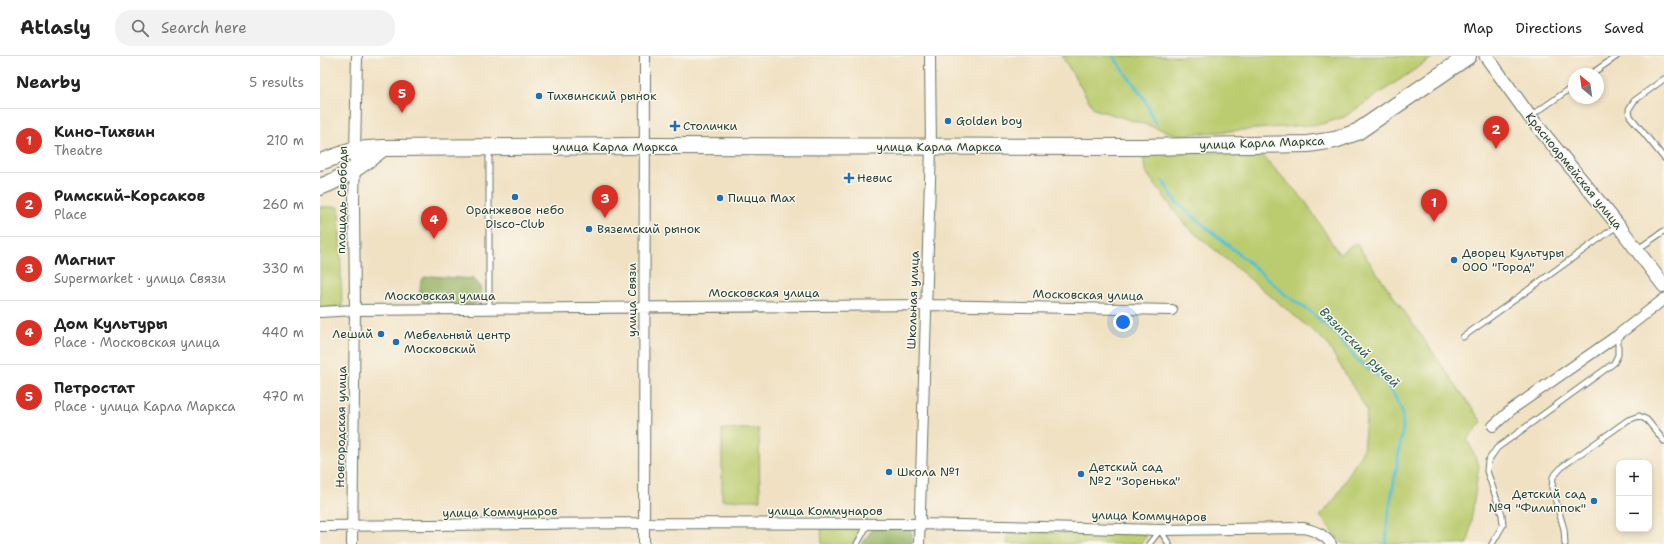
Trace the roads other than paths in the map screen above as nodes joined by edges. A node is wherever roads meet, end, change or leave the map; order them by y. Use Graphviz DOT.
graph roads {
  1 [pos="357,56"];
  2 [pos="645,56"];
  3 [pos="930,56"];
  4 [pos="1468,56"];
  5 [pos="1486,56"];
  6 [pos="1617,56"];
  7 [pos="1600,68"];
  8 [pos="1664,79"];
  9 [pos="1568,90"];
  10 [pos="1530,117"];
  11 [pos="645,146"];
  12 [pos="931,147"];
  13 [pos="383,148"];
  14 [pos="489,148"];
  15 [pos="356,150"];
  16 [pos="1664,158"];
  17 [pos="320,162"];
  18 [pos="355,170"];
  19 [pos="320,187"];
  20 [pos="1618,225"];
  21 [pos="1664,231"];
  22 [pos="1637,249"];
  23 [pos="1664,286"];
  24 [pos="1664,299"];
  25 [pos="926,305"];
  26 [pos="645,307"];
  27 [pos="355,310"];
  28 [pos="489,310"];
  29 [pos="1172,310"];
  30 [pos="320,312"];
  31 [pos="1618,335"];
  32 [pos="1463,337"];
  33 [pos="1493,426"];
  34 [pos="1664,441"];
  35 [pos="644,523"];
  36 [pos="868,524"];
  37 [pos="919,524"];
  38 [pos="320,526"];
  39 [pos="352,527"];
  40 [pos="1160,530"];
  41 [pos="1325,542"];
  42 [pos="352,544"];
  43 [pos="644,544"];
  44 [pos="857,544"];
  45 [pos="919,544"];
  46 [pos="1149,544"];
  47 [pos="1169,544"];
  48 [pos="1492,544"];
  49 [pos="1565,544"];
  1 -- 15 [label="street, площадь Свободы"];
  2 -- 11 [label="street, улица Связи"];
  3 -- 12 [label="street, Школьная улица"];
  4 -- 12 [label="main road, улица Карла Маркса"];
  5 -- 10 [label="street, Красноармейская улица"];
  6 -- 7 [label="lane"];
  8 -- 16 [label="lane"];
  9 -- 10 [label="lane"];
  10 -- 20 [label="street, Красноармейская улица"];
  11 -- 12 [label="main road, улица Карла Маркса"];
  11 -- 14 [label="main road, улица Карла Маркса"];
  11 -- 26 [label="street, улица Связи"];
  12 -- 25 [label="street, Школьная улица"];
  13 -- 14 [label="main road, улица Карла Маркса"];
  13 -- 15 [label="main road, улица Карла Маркса"];
  13 -- 18 [label="main road"];
  14 -- 28 [label="lane"];
  15 -- 17 [label="main road, улица Карла Маркса"];
  15 -- 18 [label="street, площадь Свободы"];
  18 -- 19 [label="main road"];
  18 -- 27 [label="street, площадь Свободы"];
  20 -- 22 [label="street, Красноармейская улица"];
  20 -- 32 [label="lane"];
  21 -- 22 [label="lane"];
  22 -- 23 [label="street, Красноармейская улица"];
  24 -- 31 [label="street"];
  25 -- 26 [label="street, Московская улица"];
  25 -- 29 [label="street, Московская улица"];
  25 -- 37 [label="street, Школьная улица"];
  26 -- 28 [label="street, Московская улица"];
  26 -- 35 [label="street, улица Связи"];
  27 -- 28 [label="street, Московская улица"];
  27 -- 30 [label="street"];
  27 -- 39 [label="street, Новгородская улица"];
  31 -- 33 [label="street"];
  31 -- 48 [label="lane"];
  34 -- 49 [label="lane"];
  35 -- 36 [label="street, улица Коммунаров"];
  35 -- 39 [label="street, улица Коммунаров"];
  35 -- 43 [label="street, улица Связи"];
  36 -- 37 [label="street, улица Коммунаров"];
  36 -- 44 [label="lane"];
  37 -- 40 [label="street, улица Коммунаров"];
  37 -- 45 [label="street, Школьная улица"];
  38 -- 39 [label="street, улица Коммунаров"];
  39 -- 42 [label="street, Новгородская улица"];
  40 -- 41 [label="street, улица Коммунаров"];
  40 -- 46 [label="lane"];
  40 -- 47 [label="lane"];
}
